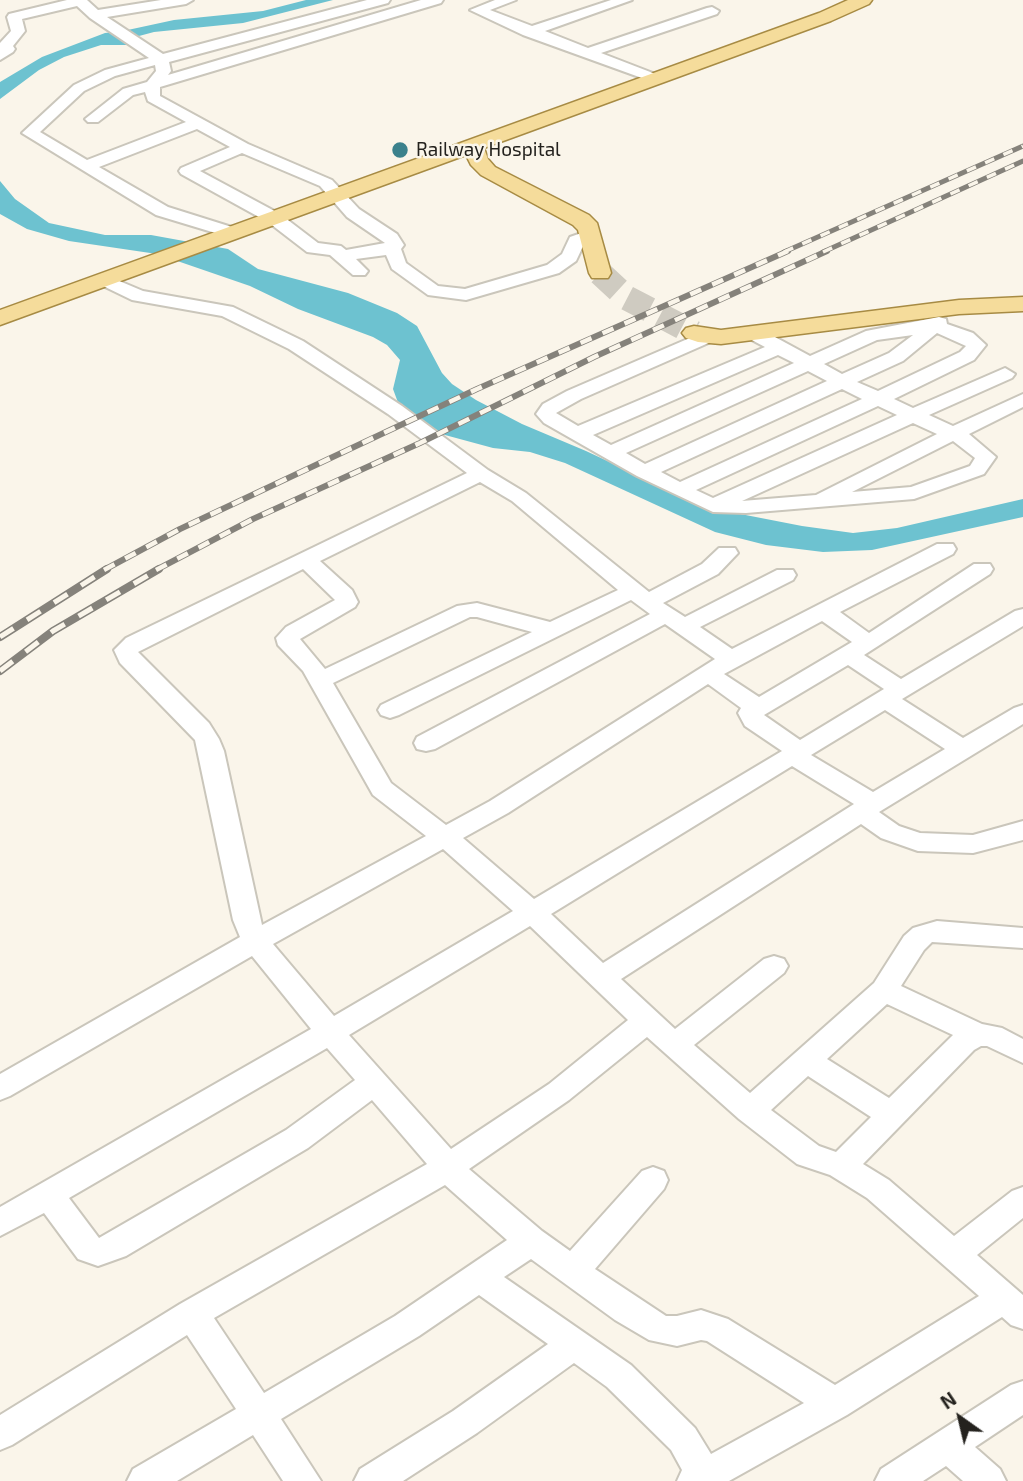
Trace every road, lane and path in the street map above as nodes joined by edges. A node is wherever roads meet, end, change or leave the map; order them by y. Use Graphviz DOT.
graph roads {
  1 [pos="79,0"];
  2 [pos="187,0"];
  3 [pos="383,0"];
  4 [pos="436,0"];
  5 [pos="461,0"];
  6 [pos="509,0"];
  7 [pos="625,0"];
  8 [pos="863,0"];
  9 [pos="484,8"];
  10 [pos="712,11"];
  11 [pos="95,15"];
  12 [pos="528,32"];
  13 [pos="2,49"];
  14 [pos="589,52"];
  15 [pos="162,60"];
  16 [pos="653,78"];
  17 [pos="152,85"];
  18 [pos="93,119"];
  19 [pos="198,123"];
  20 [pos="473,145"];
  21 [pos="242,147"];
  22 [pos="421,163"];
  23 [pos="87,166"];
  24 [pos="482,166"];
  25 [pos="337,194"];
  26 [pos="274,218"];
  27 [pos="228,234"];
  28 [pos="590,235"];
  29 [pos="392,248"];
  30 [pos="342,256"];
  31 [pos="359,271"];
  32 [pos="600,273"];
  33 [pos="105,279"];
  34 [pos="1023,304"];
  35 [pos="960,307"];
  36 [pos="0,318"];
  37 [pos="934,326"];
  38 [pos="755,334"];
  39 [pos="700,335"];
  40 [pos="778,348"];
  41 [pos="809,365"];
  42 [pos="1005,374"];
  43 [pos="841,381"];
  44 [pos="878,399"];
  45 [pos="1023,400"];
  46 [pos="916,415"];
  47 [pos="952,433"];
  48 [pos="577,434"];
  49 [pos="611,453"];
  50 [pos="644,472"];
  51 [pos="481,474"];
  52 [pos="678,490"];
  53 [pos="817,503"];
  54 [pos="713,506"];
  55 [pos="945,549"];
  56 [pos="727,553"];
  57 [pos="306,561"];
  58 [pos="982,569"];
  59 [pos="785,575"];
  60 [pos="657,608"];
  61 [pos="822,611"];
  62 [pos="1023,616"];
  63 [pos="552,630"];
  64 [pos="858,649"];
  65 [pos="731,659"];
  66 [pos="709,674"];
  67 [pos="320,680"];
  68 [pos="894,695"];
  69 [pos="756,707"];
  70 [pos="390,710"];
  71 [pos="1023,713"];
  72 [pos="426,743"];
  73 [pos="964,750"];
  74 [pos="795,753"];
  75 [pos="868,808"];
  76 [pos="1021,835"];
  77 [pos="446,838"];
  78 [pos="531,911"];
  79 [pos="1023,938"];
  80 [pos="255,941"];
  81 [pos="774,966"];
  82 [pos="603,977"];
  83 [pos="884,990"];
  84 [pos="647,1021"];
  85 [pos="330,1032"];
  86 [pos="977,1034"];
  87 [pos="675,1045"];
  88 [pos="1023,1052"];
  89 [pos="806,1060"];
  90 [pos="374,1082"];
  91 [pos="0,1088"];
  92 [pos="750,1111"];
  93 [pos="890,1114"];
  94 [pos="841,1166"];
  95 [pos="449,1167"];
  96 [pos="653,1180"];
  97 [pos="49,1195"];
  98 [pos="1023,1200"];
  99 [pos="0,1223"];
  100 [pos="531,1241"];
  101 [pos="954,1255"];
  102 [pos="573,1271"];
  103 [pos="479,1277"];
  104 [pos="1014,1306"];
  105 [pos="192,1314"];
  106 [pos="575,1344"];
  107 [pos="1023,1396"];
  108 [pos="835,1404"];
  109 [pos="259,1416"];
  110 [pos="0,1434"];
  111 [pos="947,1444"];
  112 [pos="703,1479"];
  113 [pos="145,1481"];
  114 [pos="303,1481"];
  115 [pos="372,1481"];
  116 [pos="893,1481"];
  117 [pos="988,1481"];
  1 -- 11 [label="street"];
  1 -- 13 [label="street"];
  2 -- 11 [label="street"];
  3 -- 15 [label="street"];
  4 -- 17 [label="street"];
  5 -- 9 [label="street"];
  6 -- 9 [label="street"];
  7 -- 12 [label="street"];
  8 -- 16 [label="main road"];
  9 -- 12 [label="street"];
  10 -- 14 [label="street"];
  11 -- 15 [label="street"];
  12 -- 14 [label="street"];
  14 -- 16 [label="street"];
  15 -- 17 [label="street"];
  15 -- 23 [label="street"];
  16 -- 20 [label="main road"];
  17 -- 18 [label="street"];
  17 -- 19 [label="street"];
  19 -- 21 [label="street"];
  19 -- 23 [label="street"];
  20 -- 22 [label="main road"];
  20 -- 24 [label="main road"];
  21 -- 25 [label="street"];
  21 -- 26 [label="street"];
  22 -- 24 [label="main road"];
  22 -- 25 [label="main road"];
  23 -- 27 [label="street"];
  24 -- 28 [label="main road"];
  25 -- 26 [label="main road"];
  25 -- 29 [label="street"];
  26 -- 27 [label="main road"];
  26 -- 30 [label="street"];
  27 -- 33 [label="main road"];
  28 -- 29 [label="street"];
  28 -- 32 [label="main road"];
  29 -- 30 [label="street"];
  30 -- 31 [label="street"];
  33 -- 36 [label="main road"];
  33 -- 51 [label="street"];
  34 -- 35 [label="main road"];
  35 -- 37 [label="street"];
  35 -- 38 [label="main road"];
  37 -- 41 [label="street"];
  37 -- 43 [label="street"];
  37 -- 44 [label="street"];
  38 -- 39 [label="main road"];
  38 -- 40 [label="street"];
  39 -- 48 [label="street"];
  40 -- 41 [label="street"];
  40 -- 48 [label="street"];
  41 -- 43 [label="street"];
  41 -- 49 [label="street"];
  42 -- 46 [label="street"];
  43 -- 44 [label="street"];
  43 -- 50 [label="street"];
  44 -- 46 [label="street"];
  44 -- 52 [label="street"];
  45 -- 47 [label="street"];
  46 -- 47 [label="street"];
  46 -- 54 [label="street"];
  47 -- 53 [label="street"];
  47 -- 53 [label="street"];
  48 -- 49 [label="street"];
  49 -- 50 [label="street"];
  50 -- 52 [label="street"];
  51 -- 57 [label="street"];
  51 -- 60 [label="street"];
  52 -- 54 [label="street"];
  53 -- 54 [label="street"];
  55 -- 61 [label="street"];
  56 -- 60 [label="street"];
  57 -- 67 [label="street"];
  57 -- 80 [label="street"];
  58 -- 64 [label="street"];
  59 -- 60 [label="street"];
  60 -- 63 [label="street"];
  60 -- 65 [label="street"];
  60 -- 72 [label="street"];
  61 -- 64 [label="street"];
  61 -- 65 [label="street"];
  62 -- 68 [label="street"];
  63 -- 67 [label="street"];
  63 -- 70 [label="street"];
  64 -- 68 [label="street"];
  64 -- 69 [label="street"];
  65 -- 66 [label="street"];
  66 -- 69 [label="street"];
  66 -- 77 [label="street"];
  67 -- 77 [label="street"];
  68 -- 73 [label="street"];
  68 -- 74 [label="street"];
  69 -- 74 [label="street"];
  71 -- 73 [label="street"];
  73 -- 75 [label="street"];
  74 -- 75 [label="street"];
  74 -- 78 [label="street"];
  75 -- 76 [label="street"];
  75 -- 82 [label="street"];
  77 -- 78 [label="street"];
  77 -- 80 [label="street"];
  78 -- 82 [label="street"];
  78 -- 85 [label="street"];
  79 -- 83 [label="street"];
  80 -- 85 [label="street"];
  80 -- 91 [label="street"];
  81 -- 87 [label="street"];
  82 -- 84 [label="street"];
  83 -- 86 [label="street"];
  83 -- 89 [label="street"];
  84 -- 87 [label="street"];
  84 -- 95 [label="street"];
  85 -- 90 [label="street"];
  85 -- 97 [label="street"];
  86 -- 88 [label="street"];
  86 -- 93 [label="street"];
  87 -- 92 [label="street"];
  89 -- 92 [label="street"];
  89 -- 93 [label="street"];
  90 -- 95 [label="street"];
  90 -- 97 [label="street"];
  92 -- 94 [label="street"];
  93 -- 94 [label="street"];
  94 -- 101 [label="street"];
  95 -- 100 [label="street"];
  95 -- 105 [label="street"];
  96 -- 102 [label="street"];
  97 -- 99 [label="street"];
  98 -- 101 [label="street"];
  100 -- 102 [label="street"];
  100 -- 103 [label="street"];
  101 -- 104 [label="street"];
  102 -- 108 [label="street"];
  103 -- 106 [label="street"];
  103 -- 109 [label="street"];
  104 -- 108 [label="street"];
  105 -- 109 [label="street"];
  105 -- 110 [label="street"];
  106 -- 112 [label="street"];
  106 -- 115 [label="street"];
  107 -- 111 [label="street"];
  108 -- 112 [label="street"];
  109 -- 113 [label="street"];
  109 -- 114 [label="street"];
  111 -- 116 [label="street"];
  111 -- 117 [label="street"];
}
